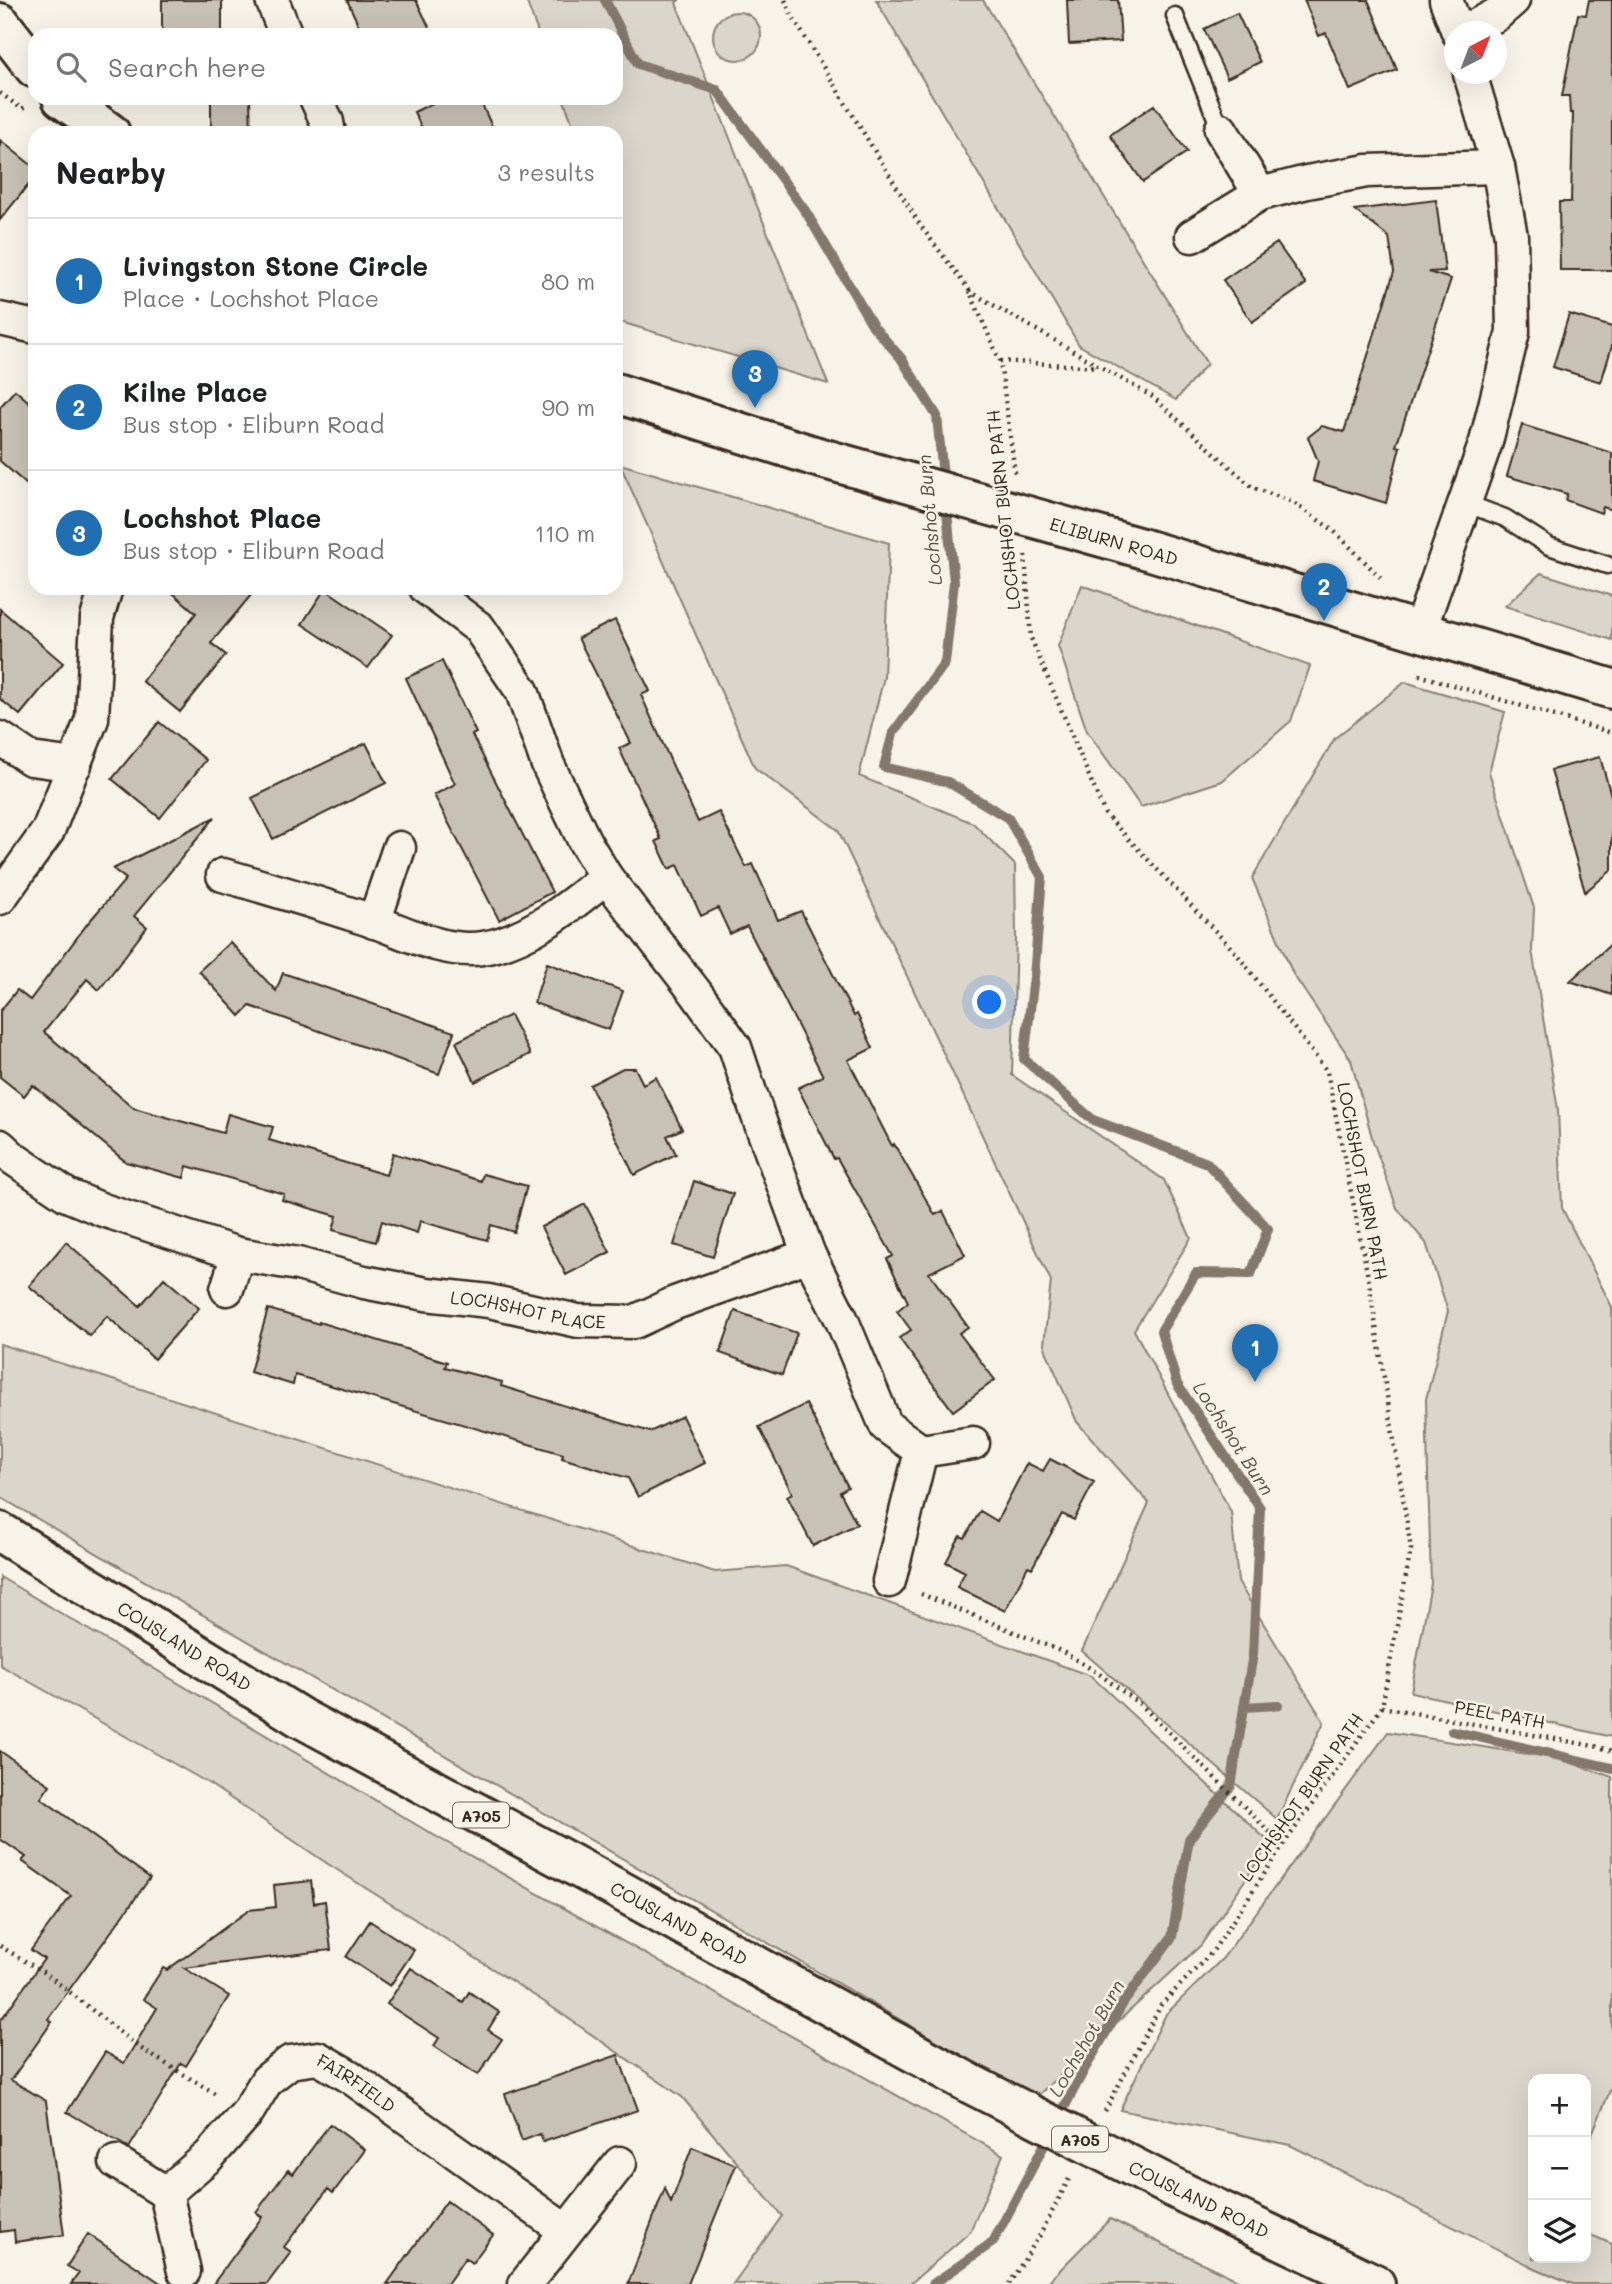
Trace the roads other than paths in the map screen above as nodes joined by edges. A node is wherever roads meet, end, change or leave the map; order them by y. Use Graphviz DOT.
graph roads {
  1 [pos="272,0"];
  2 [pos="1446,0"];
  3 [pos="1513,0"];
  4 [pos="1175,16"];
  5 [pos="1454,21"];
  6 [pos="1485,21"];
  7 [pos="0,23"];
  8 [pos="283,28"];
  9 [pos="28,59"];
  10 [pos="0,68"];
  11 [pos="28,80"];
  12 [pos="1473,84"];
  13 [pos="72,105"];
  14 [pos="319,105"];
  15 [pos="100,126"];
  16 [pos="328,126"];
  17 [pos="1222,130"];
  18 [pos="1498,167"];
  19 [pos="1260,194"];
  20 [pos="1192,236"];
  21 [pos="0,319"];
  22 [pos="28,325"];
  23 [pos="623,395"];
  24 [pos="1465,503"];
  25 [pos="1606,565"];
  26 [pos="104,595"];
  27 [pos="435,595"];
  28 [pos="1419,632"];
  29 [pos="1612,689"];
  30 [pos="0,738"];
  31 [pos="75,765"];
  32 [pos="399,848"];
  33 [pos="223,875"];
  34 [pos="606,877"];
  35 [pos="0,898"];
  36 [pos="374,922"];
  37 [pos="0,1146"];
  38 [pos="238,1254"];
  39 [pos="809,1255"];
  40 [pos="227,1289"];
  41 [pos="973,1443"];
  42 [pos="921,1451"];
  43 [pos="0,1532"];
  44 [pos="888,1581"];
  45 [pos="116,2162"];
  46 [pos="620,2164"];
  47 [pos="166,2193"];
  48 [pos="565,2231"];
  49 [pos="184,2271"];
  50 [pos="526,2284"];
  51 [pos="1375,2284"];
  1 -- 8 [label="street"];
  2 -- 5 [label="street"];
  3 -- 6 [label="street"];
  4 -- 17 [label="lane"];
  7 -- 9 [label="main road"];
  10 -- 11 [label="main road"];
  12 -- 18 [label="street"];
  13 -- 15 [label="main road"];
  14 -- 16 [label="street"];
  17 -- 19 [label="street"];
  18 -- 19 [label="street"];
  18 -- 24 [label="street"];
  19 -- 20 [label="street"];
  21 -- 22 [label="street"];
  23 -- 28 [label="main road, ELIBURN ROAD, bridge"];
  24 -- 25 [label="lane"];
  24 -- 28 [label="street"];
  26 -- 31 [label="street"];
  27 -- 34 [label="street"];
  28 -- 29 [label="main road, ELIBURN ROAD"];
  30 -- 31 [label="street"];
  31 -- 35 [label="street"];
  32 -- 36 [label="street"];
  33 -- 36 [label="street"];
  34 -- 36 [label="street"];
  34 -- 39 [label="street"];
  37 -- 38 [label="street, LOCHSHOT PLACE"];
  38 -- 39 [label="street, LOCHSHOT PLACE"];
  38 -- 40 [label="street"];
  39 -- 42 [label="street"];
  41 -- 42 [label="street"];
  42 -- 44 [label="street"];
  43 -- 51 [label="main road, COUSLAND ROAD / A705, bridge"];
  45 -- 47 [label="street"];
  46 -- 48 [label="street"];
  47 -- 48 [label="street, FAIRFIELD"];
  47 -- 49 [label="street"];
  48 -- 50 [label="street"];
}
